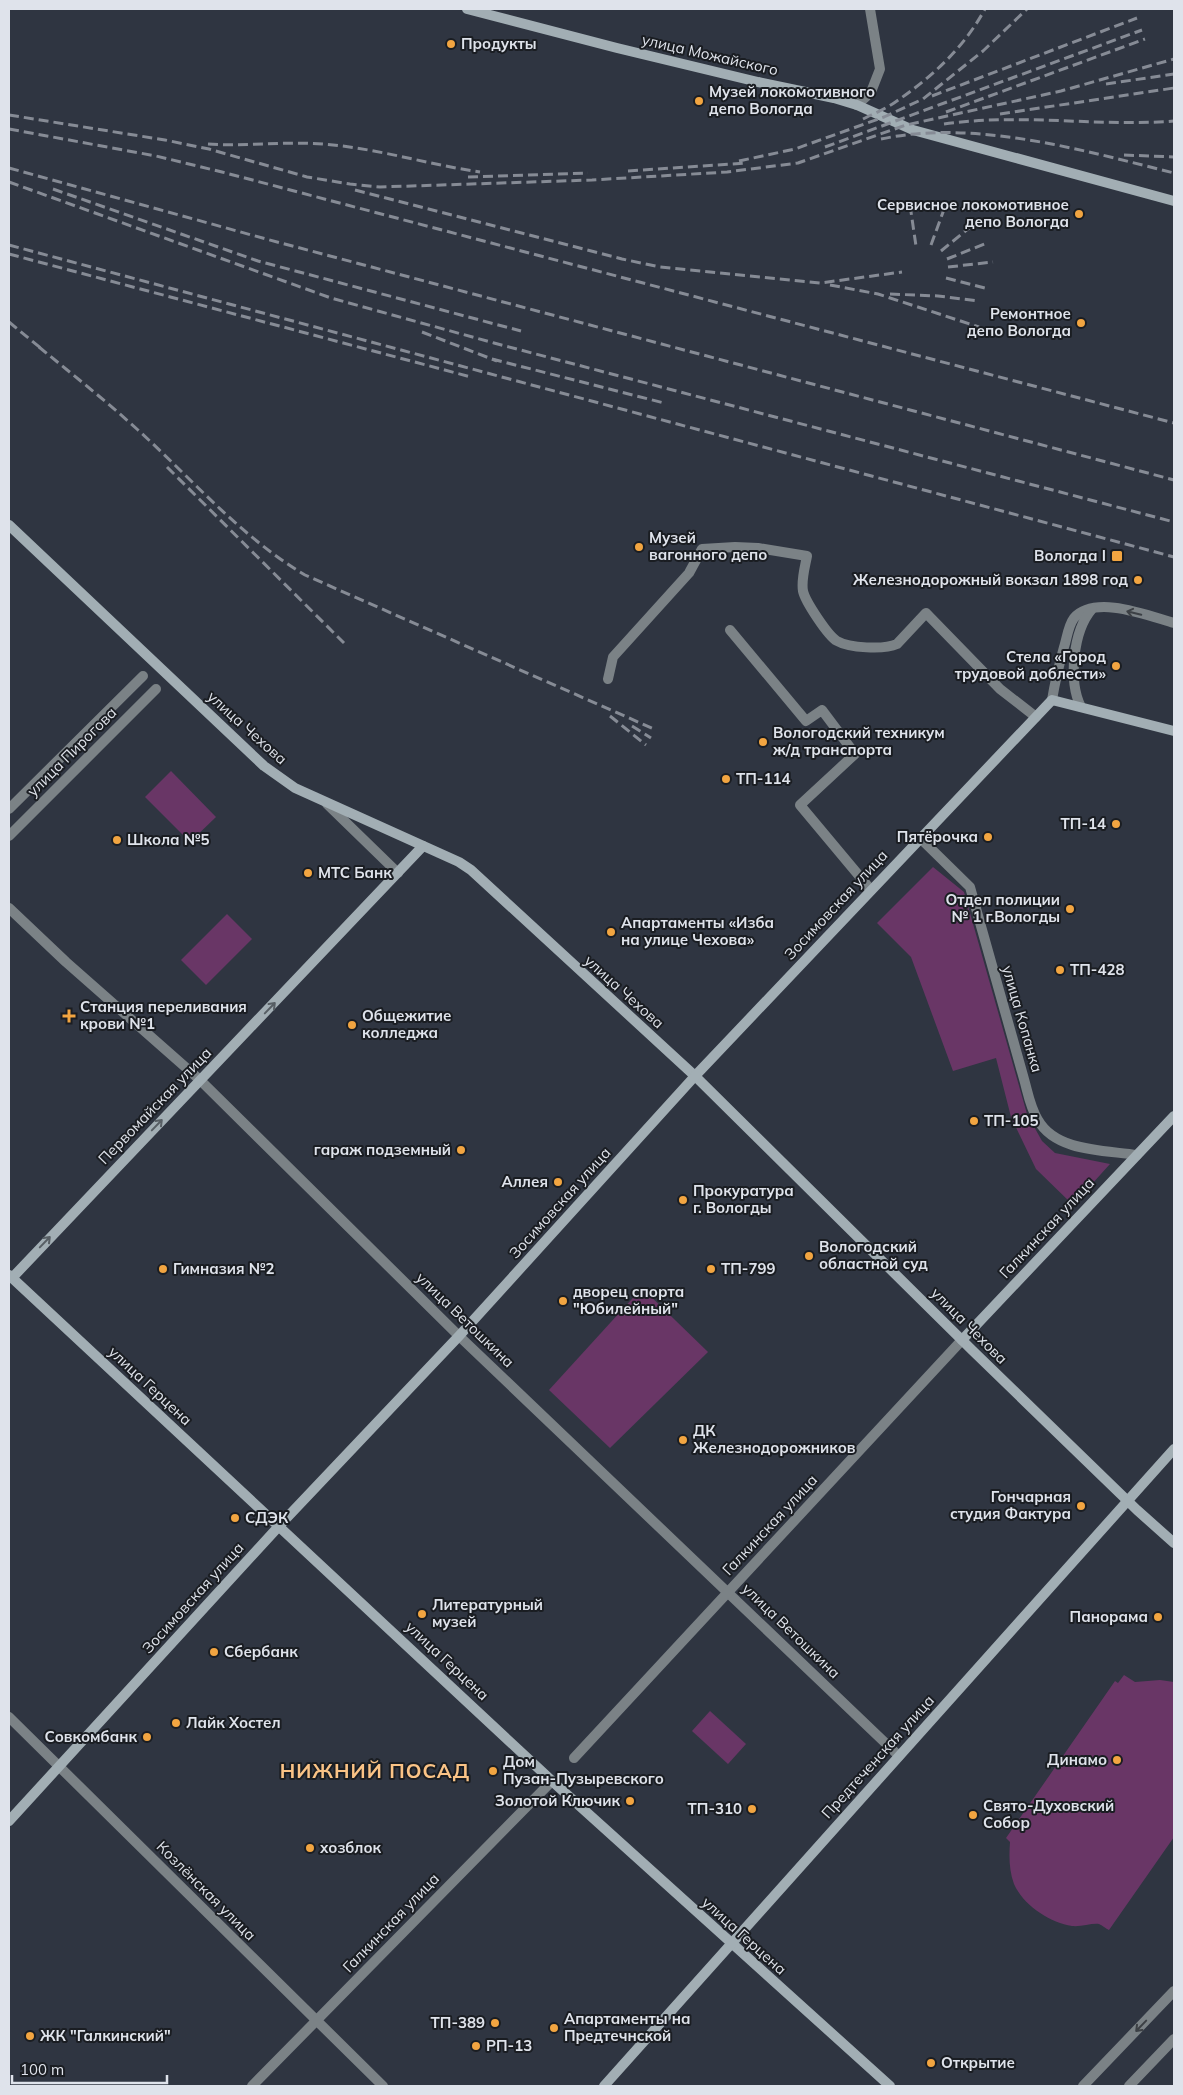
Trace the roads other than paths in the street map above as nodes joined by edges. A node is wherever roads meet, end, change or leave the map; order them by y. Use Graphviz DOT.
graph roads {
  1 [pos="467,9"];
  2 [pos="870,9"];
  3 [pos="857,104"];
  4 [pos="1174,201"];
  5 [pos="9,526"];
  6 [pos="1093,608"];
  7 [pos="1174,623"];
  8 [pos="730,630"];
  9 [pos="143,676"];
  10 [pos="608,678"];
  11 [pos="156,689"];
  12 [pos="1052,700"];
  13 [pos="1081,706"];
  14 [pos="1036,717"];
  15 [pos="1174,731"];
  16 [pos="327,804"];
  17 [pos="9,809"];
  18 [pos="9,836"];
  19 [pos="920,838"];
  20 [pos="423,846"];
  21 [pos="398,873"];
  22 [pos="871,890"];
  23 [pos="9,908"];
  24 [pos="695,1076"];
  25 [pos="200,1080"];
  26 [pos="1174,1116"];
  27 [pos="1137,1155"];
  28 [pos="10,1276"];
  29 [pos="460,1336"];
  30 [pos="962,1340"];
  31 [pos="1174,1449"];
  32 [pos="1129,1501"];
  33 [pos="279,1526"];
  34 [pos="1174,1543"];
  35 [pos="728,1592"];
  36 [pos="9,1717"];
  37 [pos="898,1756"];
  38 [pos="574,1758"];
  39 [pos="60,1766"];
  40 [pos="552,1781"];
  41 [pos="9,1821"];
  42 [pos="731,1944"];
  43 [pos="1174,1991"];
  44 [pos="316,2021"];
  45 [pos="1174,2039"];
  46 [pos="252,2086"];
  47 [pos="382,2086"];
  48 [pos="604,2086"];
  49 [pos="890,2086"];
  50 [pos="1084,2086"];
  51 [pos="1129,2086"];
  1 -- 3 [label="street, улица Можайского"];
  2 -- 3 [label="street"];
  3 -- 4 [label="street, улица Можайского"];
  5 -- 16 [label="street, улица Чехова"];
  7 -- 6 [label="street, one-way"];
  6 -- 12 [label="street"];
  6 -- 13 [label="street"];
  8 -- 22 [label="street"];
  9 -- 17 [label="street, улица Пирогова"];
  10 -- 14 [label="street"];
  11 -- 18 [label="street, улица Пирогова"];
  12 -- 13 [label="street"];
  12 -- 14 [label="street, Зосимовская улица"];
  13 -- 15 [label="street"];
  14 -- 19 [label="street, Зосимовская улица"];
  16 -- 20 [label="street, улица Чехова"];
  16 -- 21 [label="street"];
  19 -- 22 [label="street, Зосимовская улица"];
  19 -- 27 [label="street, улица Копанка"];
  20 -- 21 [label="street, Первомайская улица"];
  20 -- 24 [label="street, улица Чехова"];
  25 -- 21 [label="street, Первомайская улица, one-way"];
  22 -- 24 [label="street, Зосимовская улица"];
  23 -- 25 [label="street, улица Ветошкина"];
  24 -- 29 [label="street, Зосимовская улица"];
  24 -- 30 [label="street, улица Чехова"];
  28 -- 25 [label="street, Первомайская улица, one-way"];
  25 -- 29 [label="street, улица Ветошкина"];
  26 -- 27 [label="street, Галкинская улица"];
  27 -- 30 [label="street, Галкинская улица"];
  28 -- 33 [label="street, улица Герцена"];
  29 -- 33 [label="street, Зосимовская улица"];
  29 -- 35 [label="street, улица Ветошкина"];
  30 -- 32 [label="street, улица Чехова"];
  30 -- 35 [label="street, Галкинская улица"];
  31 -- 32 [label="street, Предтеченская улица"];
  32 -- 34 [label="street, улица Чехова"];
  32 -- 37 [label="street, Предтеченская улица"];
  33 -- 39 [label="street, Зосимовская улица"];
  33 -- 40 [label="street, улица Герцена"];
  35 -- 37 [label="street, улица Ветошкина"];
  35 -- 38 [label="street, Галкинская улица"];
  36 -- 39 [label="street, Козлёнская улица"];
  37 -- 42 [label="street, Предтеченская улица"];
  39 -- 41 [label="street, Зосимовская улица"];
  39 -- 44 [label="street, Козлёнская улица"];
  40 -- 42 [label="street, улица Герцена"];
  40 -- 44 [label="street, Галкинская улица"];
  42 -- 48 [label="street, Предтеченская улица"];
  42 -- 49 [label="street, улица Герцена"];
  43 -- 50 [label="street, one-way"];
  44 -- 46 [label="street, Галкинская улица"];
  44 -- 47 [label="street, Козлёнская улица"];
  45 -- 51 [label="street"];
}
